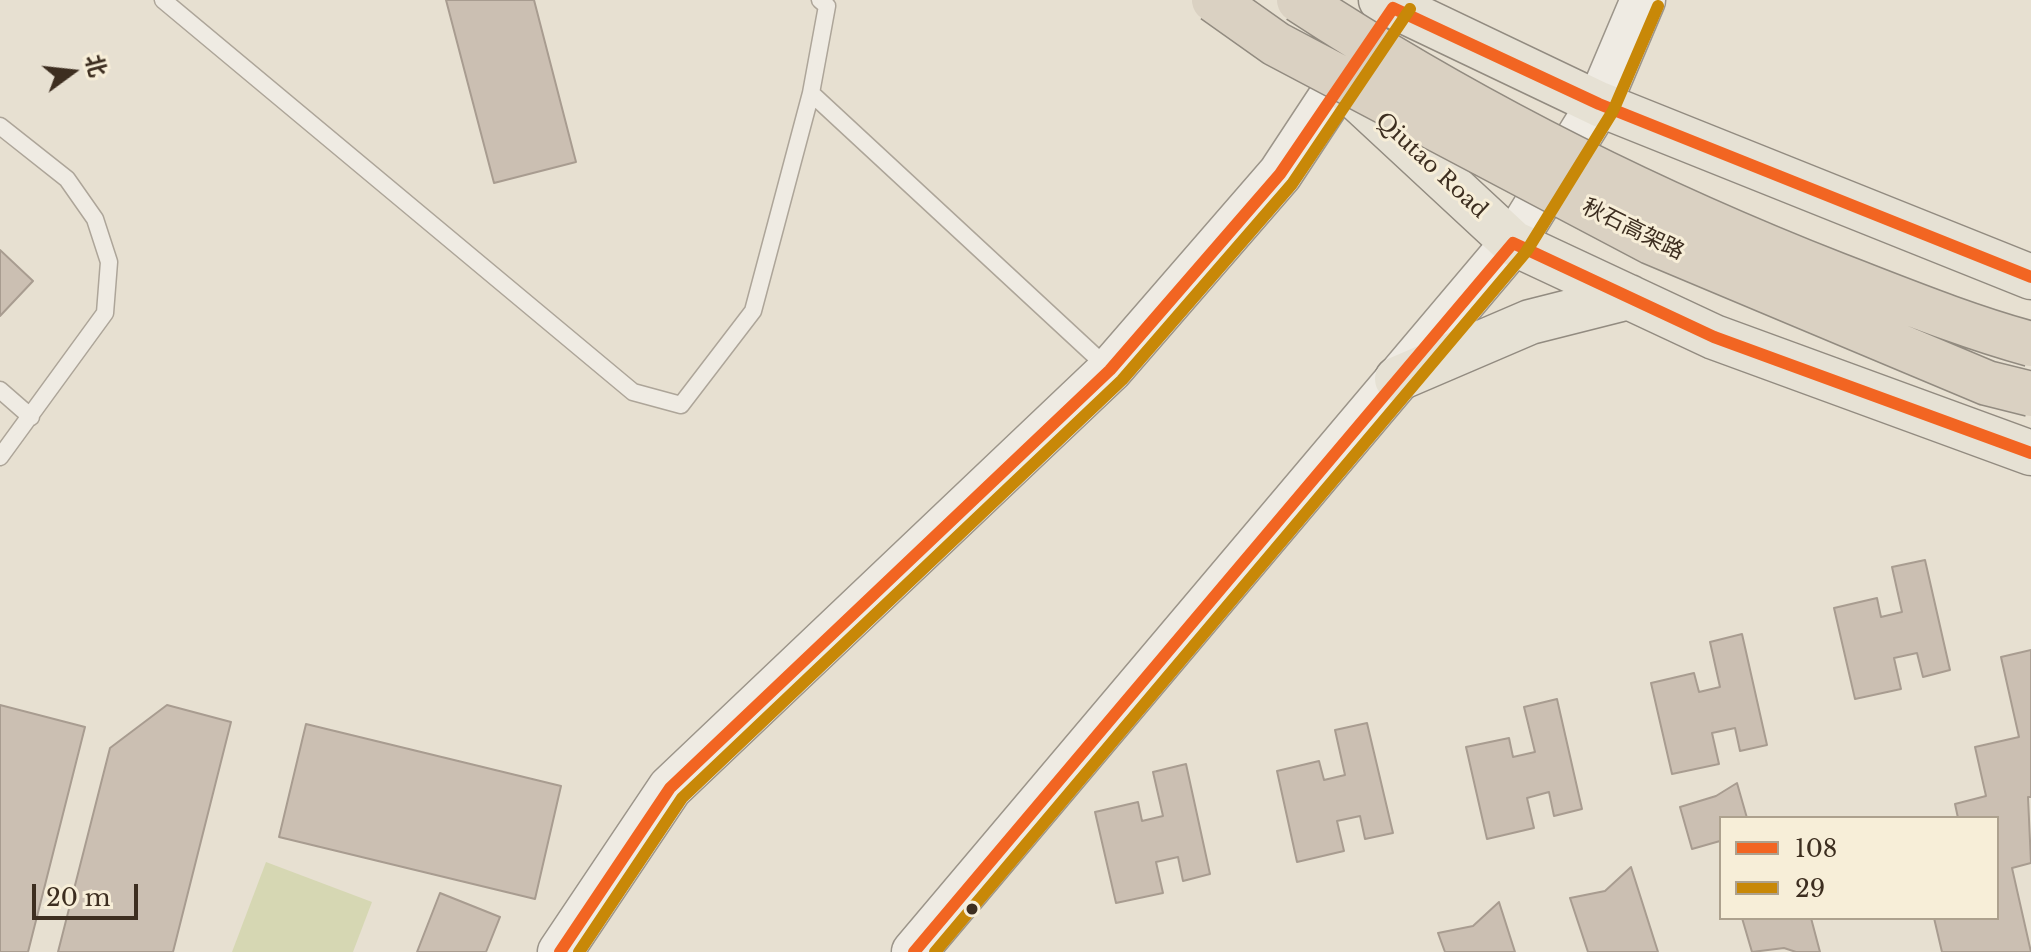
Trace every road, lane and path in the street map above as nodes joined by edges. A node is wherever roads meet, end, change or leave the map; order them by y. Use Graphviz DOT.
graph roads {
  1 [pos="163,0"];
  2 [pos="820,0"];
  3 [pos="1197,0"];
  4 [pos="1214,0"];
  5 [pos="1299,0"];
  6 [pos="1643,0"];
  7 [pos="1390,3"];
  8 [pos="1340,82"];
  9 [pos="811,93"];
  10 [pos="1599,104"];
  11 [pos="0,126"];
  12 [pos="1513,243"];
  13 [pos="2031,277"];
  14 [pos="1629,297"];
  15 [pos="2031,344"];
  16 [pos="1110,370"];
  17 [pos="1397,379"];
  18 [pos="0,390"];
  19 [pos="2031,394"];
  20 [pos="31,417"];
  21 [pos="2031,453"];
  22 [pos="0,457"];
  23 [pos="560,952"];
  24 [pos="914,952"];
  1 -- 9 [label="lane"];
  2 -- 9 [label="lane"];
  3 -- 8 [label="main road, Qiutao Road"];
  4 -- 19 [label="highway, 秋石高架路, bridge"];
  5 -- 15 [label="highway, 秋石高架路, bridge"];
  6 -- 10 [label="main road"];
  7 -- 8 [label="main road"];
  7 -- 10 [label="main road"];
  8 -- 12 [label="main road, Qiutao Road"];
  8 -- 16 [label="main road"];
  9 -- 16 [label="lane"];
  10 -- 12 [label="main road"];
  10 -- 13 [label="main road"];
  11 -- 20 [label="lane"];
  12 -- 14 [label="main road, Qiutao Road"];
  12 -- 17 [label="main road"];
  14 -- 17 [label="main road"];
  14 -- 21 [label="main road, Qiutao Road"];
  16 -- 23 [label="main road"];
  17 -- 24 [label="main road"];
  18 -- 20 [label="lane"];
  20 -- 22 [label="lane"];
}
